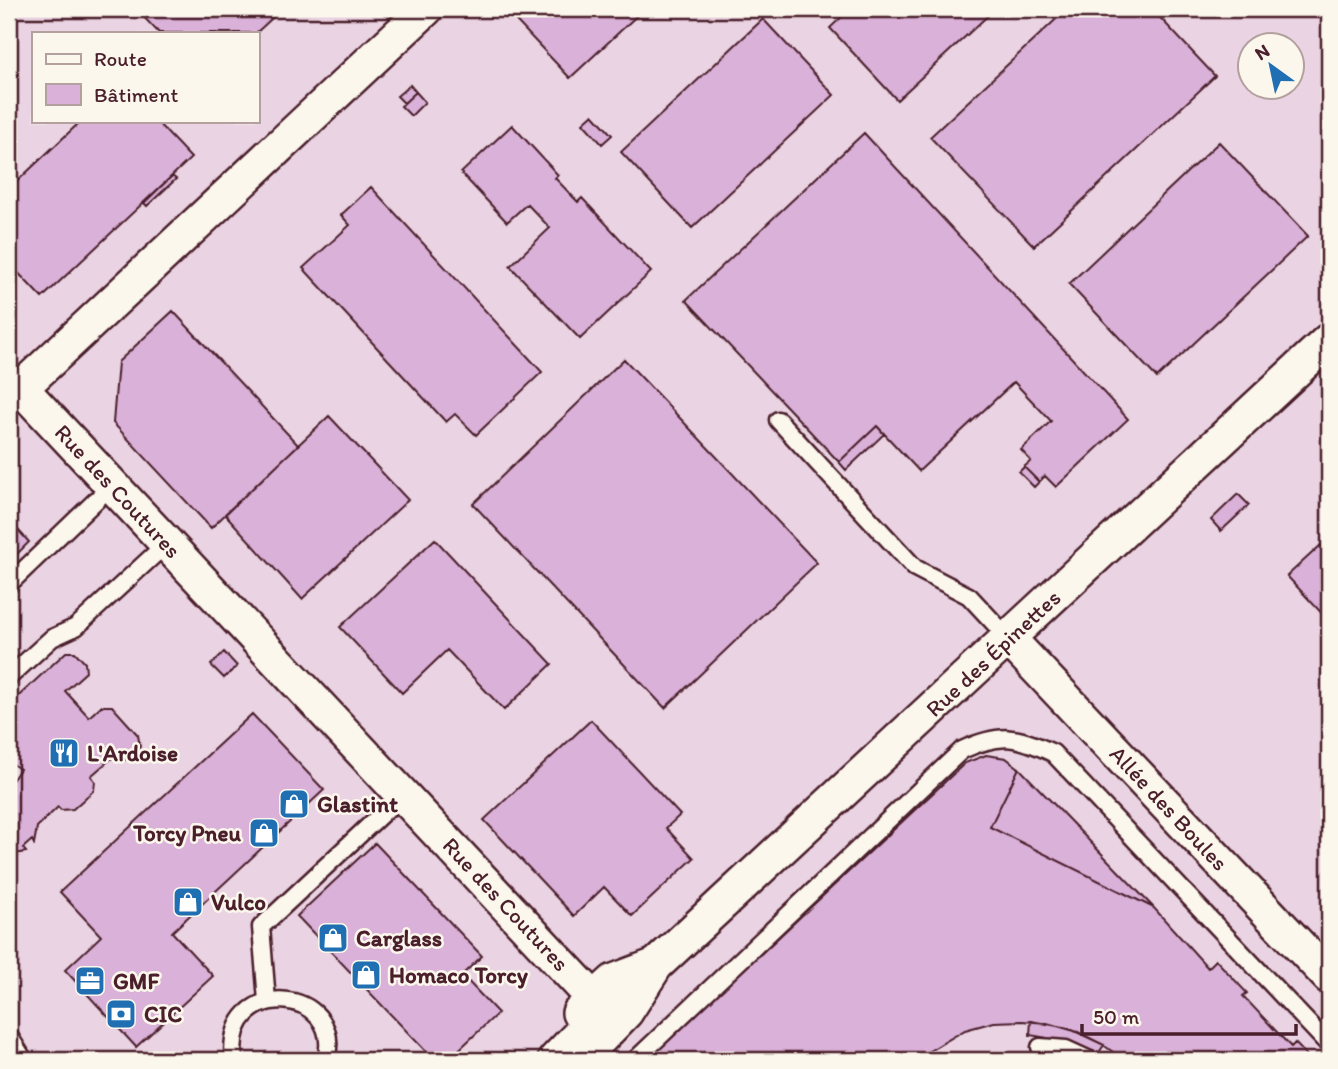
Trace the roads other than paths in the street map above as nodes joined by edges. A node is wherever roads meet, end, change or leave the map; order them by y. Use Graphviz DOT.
graph roads {
  1 [pos="426,9"];
  2 [pos="1329,340"];
  3 [pos="15,381"];
  4 [pos="778,420"];
  5 [pos="112,485"];
  6 [pos="167,543"];
  7 [pos="9,584"];
  8 [pos="1009,639"];
  9 [pos="9,677"];
  10 [pos="404,794"];
  11 [pos="656,965"];
  12 [pos="1329,977"];
  13 [pos="593,998"];
  14 [pos="267,1001"];
  15 [pos="9,1036"];
  16 [pos="1329,1045"];
  17 [pos="1040,1047"];
  18 [pos="24,1060"];
  19 [pos="234,1060"];
  20 [pos="326,1060"];
  21 [pos="534,1060"];
  22 [pos="555,1060"];
  23 [pos="578,1060"];
  24 [pos="635,1060"];
  25 [pos="1090,1060"];
  1 -- 3 [label="street, Rue des Coutures"];
  2 -- 8 [label="street, Rue des Épinettes"];
  3 -- 5 [label="street, Rue des Coutures"];
  4 -- 8 [label="lane"];
  5 -- 6 [label="street, Rue des Coutures"];
  5 -- 7 [label="lane"];
  6 -- 9 [label="lane"];
  6 -- 10 [label="street, Rue des Coutures"];
  8 -- 11 [label="street, Rue des Épinettes"];
  8 -- 12 [label="street, Allée des Boules"];
  10 -- 13 [label="street, Rue des Coutures"];
  10 -- 14 [label="lane"];
  11 -- 13 [label="street, Rue des Épinettes"];
  11 -- 23 [label="street, Rue des Épinettes"];
  13 -- 21 [label="street, Rue des Épinettes"];
  13 -- 22 [label="street"];
  14 -- 19 [label="lane"];
  14 -- 20 [label="lane"];
  15 -- 18 [label="lane"];
  16 -- 24 [label="lane"];
  17 -- 25 [label="lane"];
}
